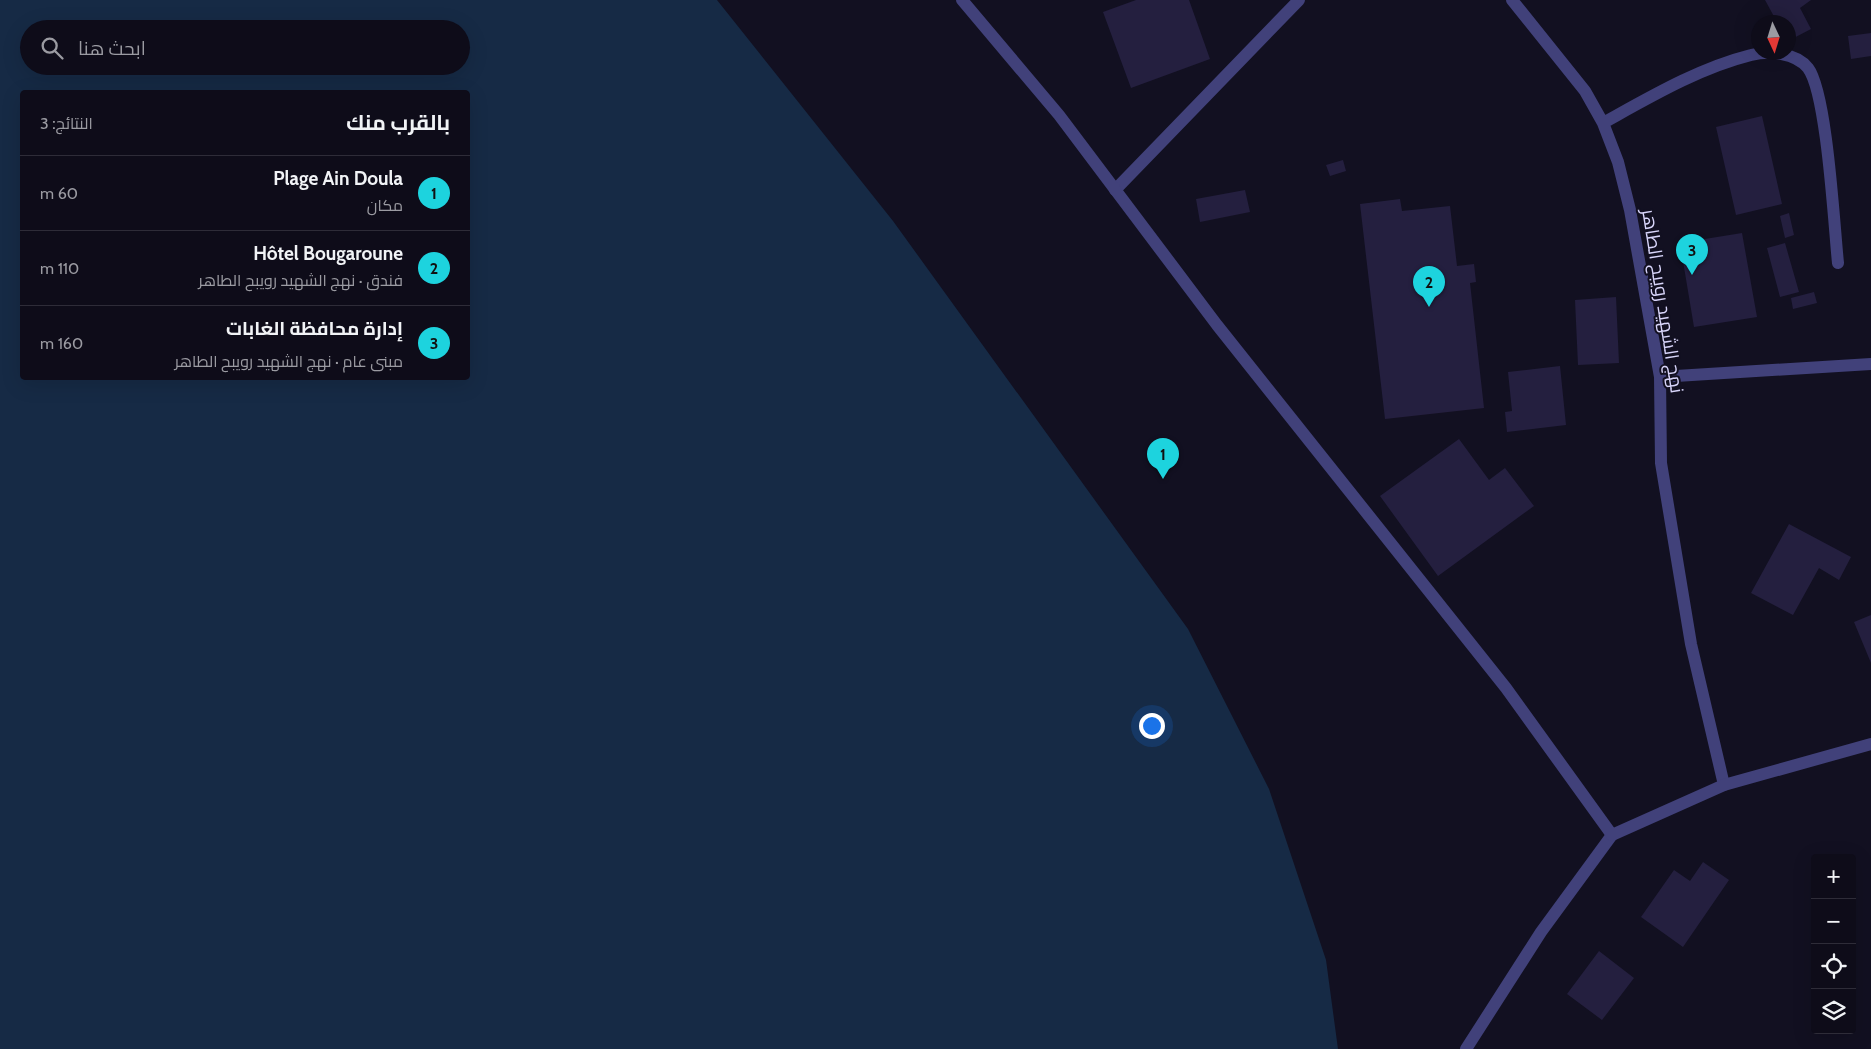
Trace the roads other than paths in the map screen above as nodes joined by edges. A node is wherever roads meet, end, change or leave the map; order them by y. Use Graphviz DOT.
graph roads {
  1 [pos="962,0"];
  2 [pos="1299,0"];
  3 [pos="1512,0"];
  4 [pos="1603,123"];
  5 [pos="1115,190"];
  6 [pos="1838,263"];
  7 [pos="1871,364"];
  8 [pos="1660,377"];
  9 [pos="1871,744"];
  10 [pos="1724,785"];
  11 [pos="1612,835"];
  12 [pos="1466,1049"];
  1 -- 5 [label="street"];
  2 -- 5 [label="street"];
  3 -- 4 [label="street, نهج الشهيد رويبح الطاهر"];
  4 -- 6 [label="street"];
  4 -- 8 [label="street, نهج الشهيد رويبح الطاهر"];
  5 -- 11 [label="street"];
  7 -- 8 [label="street"];
  8 -- 10 [label="street, نهج الشهيد رويبح الطاهر"];
  9 -- 10 [label="street"];
  10 -- 11 [label="street"];
  11 -- 12 [label="street"];
}
